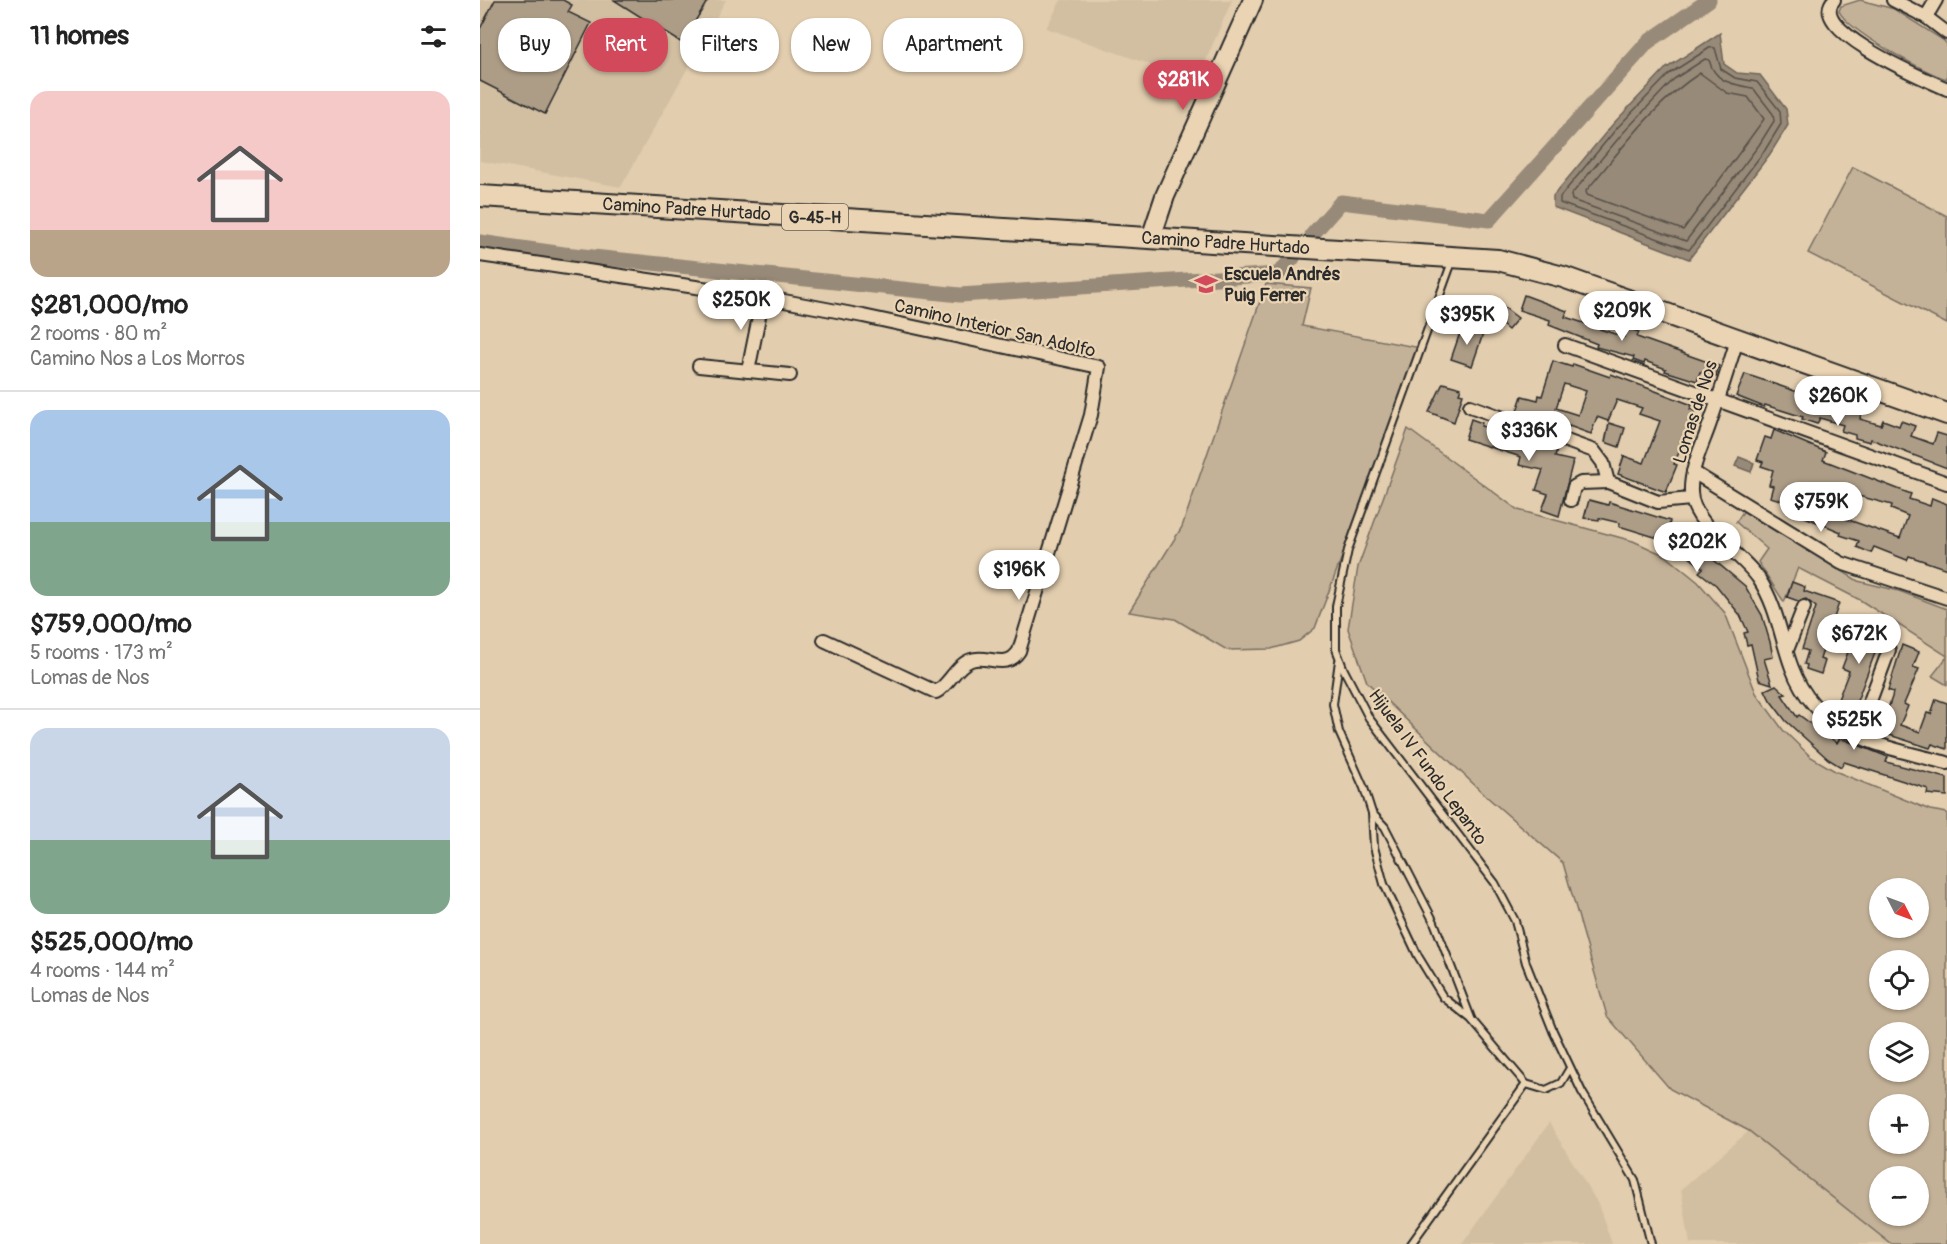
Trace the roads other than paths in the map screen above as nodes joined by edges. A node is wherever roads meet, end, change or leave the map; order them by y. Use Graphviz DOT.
graph roads {
  1 [pos="1252,0"];
  2 [pos="1893,0"];
  3 [pos="1936,0"];
  4 [pos="1830,1"];
  5 [pos="1909,3"];
  6 [pos="1926,17"];
  7 [pos="1947,33"];
  8 [pos="1947,88"];
  9 [pos="480,196"];
  10 [pos="1151,237"];
  11 [pos="480,255"];
  12 [pos="1454,256"];
  13 [pos="763,297"];
  14 [pos="1737,340"];
  15 [pos="1565,345"];
  16 [pos="699,366"];
  17 [pos="748,371"];
  18 [pos="790,375"];
  19 [pos="1718,399"];
  20 [pos="1470,406"];
  21 [pos="1947,414"];
  22 [pos="1693,472"];
  23 [pos="1608,482"];
  24 [pos="1947,483"];
  25 [pos="1691,499"];
  26 [pos="1571,500"];
  27 [pos="1947,598"];
  28 [pos="1804,607"];
  29 [pos="824,640"];
  30 [pos="1787,650"];
  31 [pos="1889,650"];
  32 [pos="1340,659"];
  33 [pos="1857,736"];
  34 [pos="1947,762"];
  35 [pos="1372,813"];
  36 [pos="1471,1019"];
  37 [pos="1570,1068"];
  38 [pos="1526,1084"];
  39 [pos="1412,1244"];
  40 [pos="1651,1244"];
  1 -- 10 [label="main road"];
  2 -- 5 [label="street"];
  3 -- 6 [label="street"];
  4 -- 8 [label="street"];
  5 -- 6 [label="street"];
  6 -- 7 [label="street"];
  9 -- 10 [label="main road, Camino Padre Hurtado / G-45-H"];
  10 -- 12 [label="main road, Camino Padre Hurtado / G-45-H"];
  11 -- 13 [label="street, Camino Interior San Adolfo"];
  12 -- 14 [label="main road, Camino Padre Hurtado / G-45-H"];
  12 -- 32 [label="lane, Hijuela IV Fundo Lepanto"];
  13 -- 17 [label="street"];
  13 -- 29 [label="street, Camino Interior San Adolfo"];
  14 -- 19 [label="street, Lomas de Nos"];
  14 -- 21 [label="main road, Camino Padre Hurtado / G-45-H"];
  15 -- 19 [label="street"];
  16 -- 17 [label="street"];
  17 -- 18 [label="street"];
  19 -- 22 [label="street, Lomas de Nos"];
  19 -- 24 [label="street"];
  20 -- 23 [label="street"];
  22 -- 25 [label="street, Lomas de Nos"];
  22 -- 27 [label="street"];
  23 -- 25 [label="street"];
  23 -- 26 [label="street"];
  25 -- 30 [label="street"];
  28 -- 30 [label="street"];
  30 -- 33 [label="street"];
  31 -- 33 [label="street"];
  32 -- 35 [label="lane"];
  32 -- 37 [label="lane, Hijuela IV Fundo Lepanto"];
  33 -- 34 [label="street"];
  35 -- 36 [label="lane"];
  35 -- 36 [label="lane"];
  36 -- 38 [label="lane"];
  37 -- 38 [label="lane"];
  37 -- 40 [label="lane, Hijuela IV Fundo Lepanto"];
  38 -- 39 [label="lane"];
}
